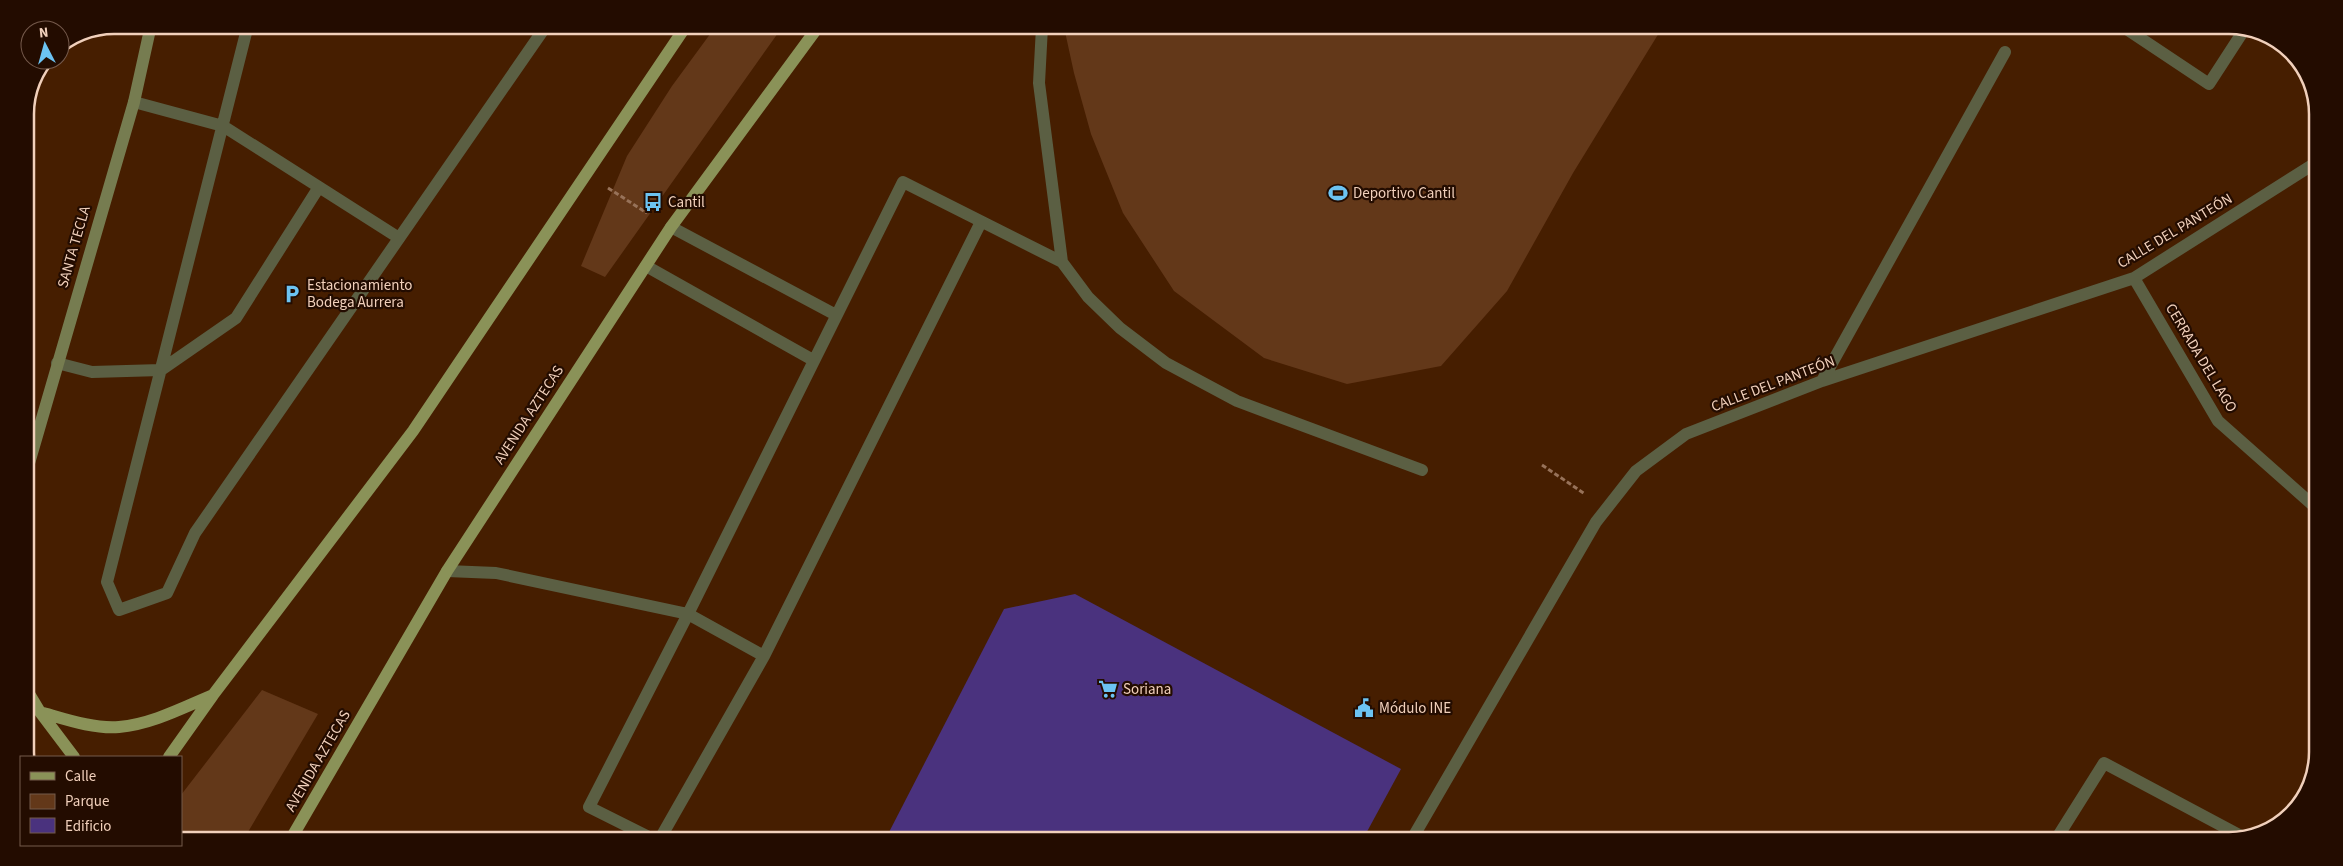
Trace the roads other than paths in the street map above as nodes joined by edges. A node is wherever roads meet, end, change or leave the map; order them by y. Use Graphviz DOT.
graph roads {
  1 [pos="149,34"];
  2 [pos="246,34"];
  3 [pos="540,34"];
  4 [pos="681,34"];
  5 [pos="813,34"];
  6 [pos="1042,34"];
  7 [pos="2134,34"];
  8 [pos="2241,34"];
  9 [pos="2005,52"];
  10 [pos="134,102"];
  11 [pos="223,126"];
  12 [pos="2309,167"];
  13 [pos="319,187"];
  14 [pos="981,222"];
  15 [pos="672,227"];
  16 [pos="399,238"];
  17 [pos="1062,262"];
  18 [pos="646,266"];
  19 [pos="2134,278"];
  20 [pos="836,314"];
  21 [pos="813,360"];
  22 [pos="57,363"];
  23 [pos="161,370"];
  24 [pos="1822,381"];
  25 [pos="34,445"];
  26 [pos="1422,470"];
  27 [pos="2309,502"];
  28 [pos="447,570"];
  29 [pos="688,614"];
  30 [pos="764,656"];
  31 [pos="213,695"];
  32 [pos="34,702"];
  33 [pos="40,712"];
  34 [pos="73,756"];
  35 [pos="170,756"];
  36 [pos="295,832"];
  37 [pos="637,832"];
  38 [pos="664,832"];
  39 [pos="1416,832"];
  40 [pos="2062,832"];
  41 [pos="2233,832"];
  1 -- 10 [label="street, SANTA TECLA"];
  2 -- 11 [label="street"];
  3 -- 16 [label="street"];
  4 -- 31 [label="main road"];
  5 -- 15 [label="main road, AVENIDA AZTECAS"];
  6 -- 17 [label="street"];
  7 -- 8 [label="street"];
  9 -- 24 [label="street"];
  10 -- 11 [label="street"];
  10 -- 22 [label="street, SANTA TECLA"];
  11 -- 13 [label="street"];
  11 -- 23 [label="street"];
  12 -- 19 [label="street, CALLE DEL PANTEÓN"];
  13 -- 16 [label="street"];
  13 -- 23 [label="street"];
  14 -- 17 [label="street"];
  14 -- 20 [label="street"];
  14 -- 30 [label="street"];
  15 -- 18 [label="main road, AVENIDA AZTECAS"];
  15 -- 20 [label="street"];
  16 -- 23 [label="street"];
  17 -- 26 [label="street"];
  18 -- 21 [label="street"];
  18 -- 28 [label="main road, AVENIDA AZTECAS"];
  19 -- 24 [label="street, CALLE DEL PANTEÓN"];
  19 -- 27 [label="street, CERRADA DEL LAGO"];
  20 -- 21 [label="street"];
  21 -- 29 [label="street"];
  22 -- 23 [label="street"];
  22 -- 25 [label="street, SANTA TECLA"];
  24 -- 39 [label="street, CALLE DEL PANTEÓN"];
  28 -- 29 [label="street"];
  28 -- 36 [label="main road, AVENIDA AZTECAS"];
  29 -- 30 [label="street"];
  29 -- 37 [label="street"];
  30 -- 38 [label="street"];
  31 -- 33 [label="main road"];
  31 -- 35 [label="main road"];
  32 -- 33 [label="main road"];
  33 -- 34 [label="main road"];
  40 -- 41 [label="street"];
}
